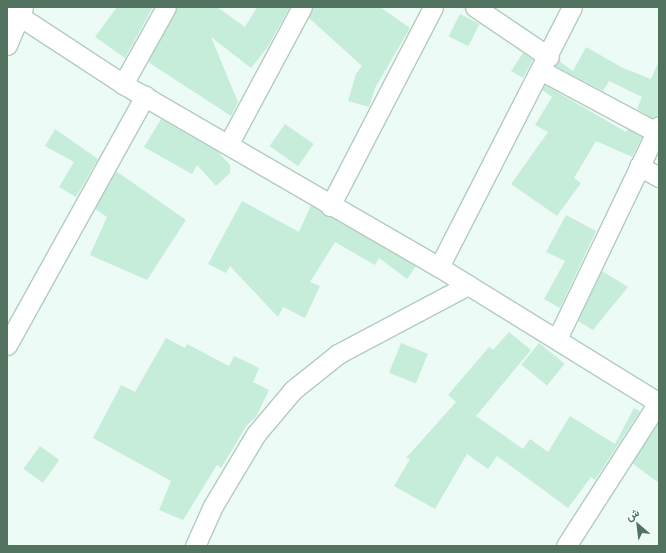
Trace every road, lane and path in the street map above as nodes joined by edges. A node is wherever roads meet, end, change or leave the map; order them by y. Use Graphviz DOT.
graph roads {
  1 [pos="166,7"];
  2 [pos="302,7"];
  3 [pos="433,7"];
  4 [pos="474,7"];
  5 [pos="572,7"];
  6 [pos="16,10"];
  7 [pos="7,45"];
  8 [pos="545,64"];
  9 [pos="123,84"];
  10 [pos="145,96"];
  11 [pos="658,129"];
  12 [pos="229,143"];
  13 [pos="639,166"];
  14 [pos="659,176"];
  15 [pos="330,206"];
  16 [pos="439,267"];
  17 [pos="468,285"];
  18 [pos="15,316"];
  19 [pos="557,339"];
  20 [pos="7,345"];
  21 [pos="659,402"];
  22 [pos="195,546"];
  23 [pos="566,546"];
  1 -- 9 [label="street"];
  2 -- 12 [label="street"];
  3 -- 15 [label="street"];
  4 -- 8 [label="street"];
  5 -- 8 [label="street"];
  6 -- 7 [label="street"];
  6 -- 9 [label="street"];
  8 -- 11 [label="street"];
  8 -- 16 [label="street"];
  9 -- 10 [label="street"];
  10 -- 12 [label="street"];
  10 -- 18 [label="street"];
  11 -- 13 [label="street"];
  12 -- 15 [label="street"];
  13 -- 14 [label="street"];
  13 -- 19 [label="street"];
  15 -- 16 [label="street"];
  16 -- 17 [label="street"];
  17 -- 19 [label="street"];
  17 -- 22 [label="street"];
  18 -- 20 [label="street"];
  19 -- 21 [label="street"];
  21 -- 23 [label="street"];
}
